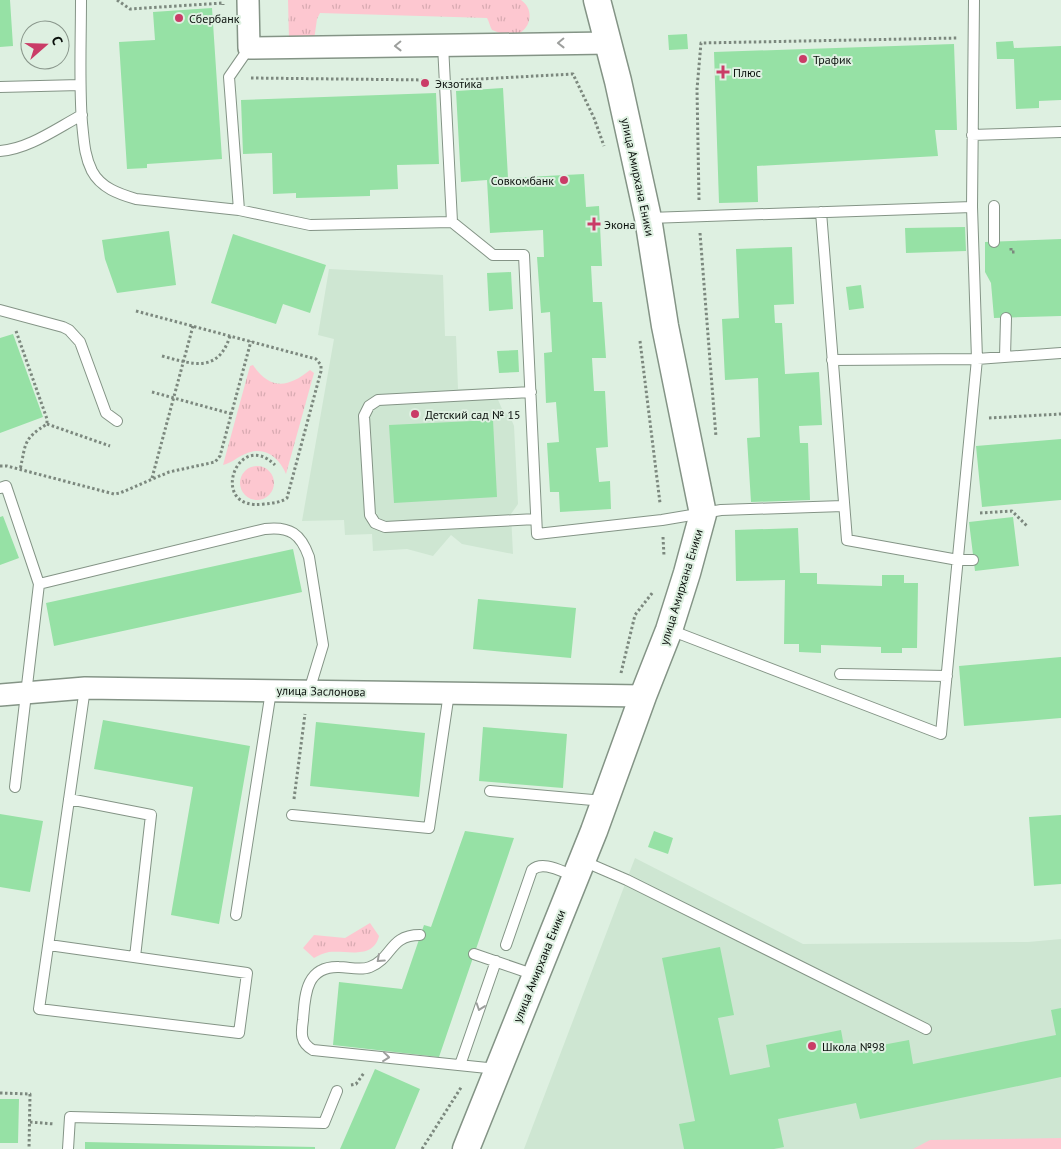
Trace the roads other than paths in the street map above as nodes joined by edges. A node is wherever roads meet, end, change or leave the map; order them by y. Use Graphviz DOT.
graph roads {
  1 [pos="82,0"];
  2 [pos="248,0"];
  3 [pos="596,0"];
  4 [pos="974,0"];
  5 [pos="609,43"];
  6 [pos="443,45"];
  7 [pos="249,48"];
  8 [pos="80,86"];
  9 [pos="0,87"];
  10 [pos="82,115"];
  11 [pos="1061,132"];
  12 [pos="972,135"];
  13 [pos="0,151"];
  14 [pos="972,206"];
  15 [pos="994,206"];
  16 [pos="239,210"];
  17 [pos="821,212"];
  18 [pos="648,218"];
  19 [pos="452,222"];
  20 [pos="994,242"];
  21 [pos="5,311"];
  22 [pos="1006,318"];
  23 [pos="1061,353"];
  24 [pos="1004,357"];
  25 [pos="977,359"];
  26 [pos="832,360"];
  27 [pos="532,392"];
  28 [pos="117,421"];
  29 [pos="0,488"];
  30 [pos="843,506"];
  31 [pos="703,514"];
  32 [pos="536,519"];
  33 [pos="958,560"];
  34 [pos="974,560"];
  35 [pos="39,584"];
  36 [pos="669,630"];
  37 [pos="840,674"];
  38 [pos="947,676"];
  39 [pos="85,688"];
  40 [pos="271,690"];
  41 [pos="309,691"];
  42 [pos="26,692"];
  43 [pos="448,693"];
  44 [pos="0,695"];
  45 [pos="642,696"];
  46 [pos="15,787"];
  47 [pos="490,791"];
  48 [pos="69,799"];
  49 [pos="605,801"];
  50 [pos="292,815"];
  51 [pos="579,868"];
  52 [pos="236,915"];
  53 [pos="420,935"];
  54 [pos="49,945"];
  55 [pos="506,945"];
  56 [pos="474,954"];
  57 [pos="135,957"];
  58 [pos="496,961"];
  59 [pos="535,975"];
  60 [pos="926,1029"];
  61 [pos="460,1066"];
  62 [pos="485,1068"];
  63 [pos="337,1091"];
  64 [pos="68,1149"];
  65 [pos="466,1149"];
  1 -- 8 [label="lane"];
  2 -- 7 [label="street"];
  3 -- 5 [label="street, улица Амирхана Еники"];
  4 -- 12 [label="lane"];
  5 -- 6 [label="street, one-way"];
  5 -- 18 [label="street, улица Амирхана Еники"];
  6 -- 7 [label="street, one-way"];
  6 -- 19 [label="lane"];
  7 -- 16 [label="lane"];
  8 -- 9 [label="lane"];
  8 -- 10 [label="lane"];
  10 -- 13 [label="lane"];
  10 -- 16 [label="lane"];
  11 -- 12 [label="lane"];
  12 -- 14 [label="lane"];
  14 -- 17 [label="lane"];
  14 -- 25 [label="lane"];
  15 -- 20 [label="lane"];
  16 -- 19 [label="lane"];
  17 -- 18 [label="lane"];
  17 -- 26 [label="lane"];
  18 -- 31 [label="street, улица Амирхана Еники"];
  19 -- 27 [label="lane"];
  21 -- 28 [label="lane"];
  22 -- 24 [label="lane"];
  23 -- 24 [label="lane"];
  24 -- 25 [label="lane"];
  25 -- 26 [label="lane"];
  25 -- 33 [label="lane"];
  26 -- 30 [label="lane"];
  27 -- 32 [label="lane"];
  27 -- 32 [label="lane"];
  29 -- 35 [label="lane"];
  30 -- 31 [label="lane"];
  30 -- 33 [label="lane"];
  31 -- 32 [label="lane"];
  31 -- 36 [label="street, улица Амирхана Еники"];
  33 -- 34 [label="lane"];
  33 -- 38 [label="lane"];
  35 -- 41 [label="lane"];
  35 -- 42 [label="lane"];
  36 -- 38 [label="lane"];
  36 -- 45 [label="street, улица Амирхана Еники"];
  37 -- 38 [label="lane"];
  39 -- 40 [label="street, улица Заслонова"];
  39 -- 42 [label="street, улица Заслонова"];
  39 -- 48 [label="lane"];
  40 -- 41 [label="street, улица Заслонова"];
  40 -- 52 [label="lane"];
  41 -- 43 [label="street, улица Заслонова"];
  42 -- 44 [label="street, улица Заслонова"];
  42 -- 46 [label="lane"];
  43 -- 45 [label="street, улица Заслонова"];
  43 -- 50 [label="lane"];
  45 -- 49 [label="street, улица Амирхана Еники"];
  47 -- 49 [label="lane"];
  48 -- 54 [label="lane"];
  48 -- 57 [label="lane"];
  49 -- 51 [label="street, улица Амирхана Еники"];
  51 -- 55 [label="lane"];
  51 -- 59 [label="street, улица Амирхана Еники"];
  51 -- 60 [label="lane"];
  53 -- 61 [label="lane, one-way"];
  54 -- 57 [label="lane"];
  54 -- 57 [label="lane"];
  56 -- 58 [label="lane"];
  58 -- 59 [label="lane"];
  58 -- 61 [label="lane, one-way"];
  59 -- 62 [label="street, улица Амирхана Еники"];
  61 -- 62 [label="lane"];
  62 -- 65 [label="street, улица Амирхана Еники"];
  63 -- 64 [label="lane"];
}
